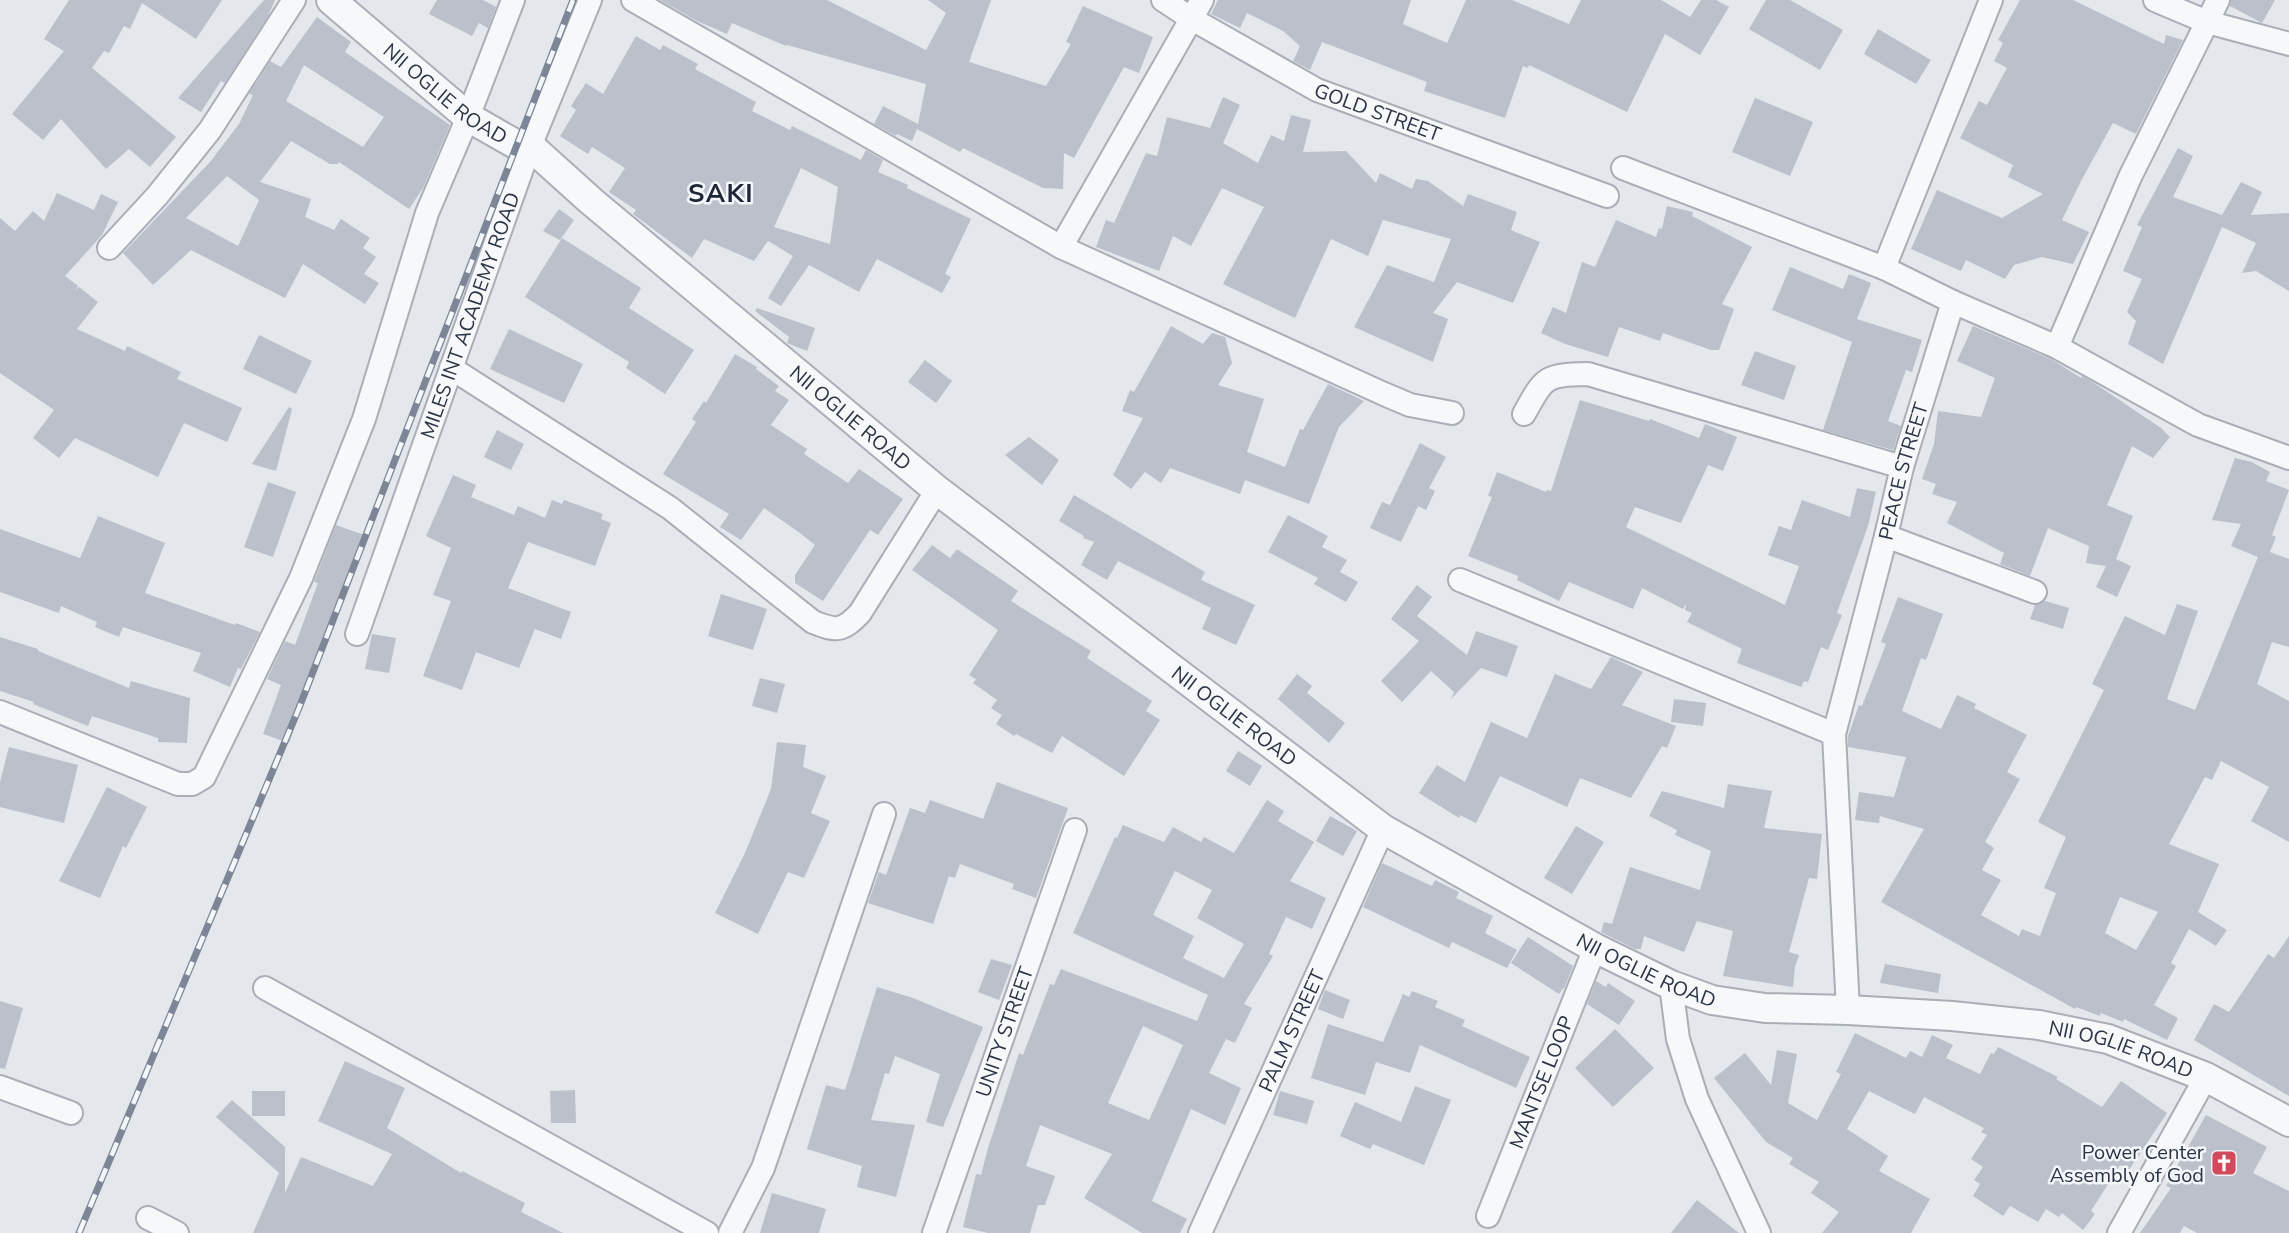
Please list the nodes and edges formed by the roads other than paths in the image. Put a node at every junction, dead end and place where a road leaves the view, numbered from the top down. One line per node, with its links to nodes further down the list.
1 (294, 0): 18 (street)
2 (331, 0): 13 (street, NII OGLIE ROAD)
3 (513, 0): 13 (street)
4 (590, 0): 14 (street, MILES INT ACADEMY ROAD)
5 (633, 0): 17 (street)
6 (1163, 0): 10 (street, GOLD STREET)
7 (1991, 0): 19 (street)
8 (2155, 0): 11 (street)
9 (2218, 0): 11 (street)
10 (1197, 10): 16 (street, GOLD STREET); 17 (street)
11 (2207, 22): 12 (street); 21 (street)
12 (2289, 44)
13 (468, 117): 14 (street, NII OGLIE ROAD); 32 (street)
14 (530, 146): 22 (street, MILES INT ACADEMY ROAD); 27 (street, NII OGLIE ROAD)
15 (1623, 168): 19 (street)
16 (1607, 196)
17 (1061, 247): 23 (street)
18 (109, 248)
19 (1884, 268): 20 (street)
20 (1953, 302): 21 (street); 26 (street, PEACE STREET)
21 (2057, 347): 25 (street)
22 (451, 368): 27 (street); 31 (street, MILES INT ACADEMY ROAD)
23 (1452, 413)
24 (1524, 414): 26 (street)
25 (2289, 458)
26 (1902, 467): 28 (street, PEACE STREET)
27 (937, 490): 35 (street, NII OGLIE ROAD)
28 (1887, 536): 30 (street); 33 (street, PEACE STREET)
29 (1460, 580): 33 (street)
30 (2035, 592)
31 (357, 634)
32 (0, 712)
33 (1834, 734): 40 (street, PEACE STREET)
34 (885, 814): 49 (street)
35 (1383, 829): 37 (street, NII OGLIE ROAD); 51 (street, PALM STREET)
36 (1075, 830): 50 (street, UNITY STREET)
37 (1595, 948): 38 (street, NII OGLIE ROAD); 45 (street, MANTSE LOOP)
38 (1671, 986): 40 (street, NII OGLIE ROAD); 52 (street)
39 (265, 988): 48 (street)
40 (1848, 1010): 41 (street, NII OGLIE ROAD)
41 (2206, 1077): 44 (street, NII OGLIE ROAD); 53 (street)
42 (0, 1087): 43 (street)
43 (71, 1113)
44 (2289, 1122)
45 (1488, 1216)
46 (148, 1218): 47 (street)
47 (177, 1233)
48 (707, 1233)
49 (730, 1233)
50 (934, 1233)
51 (1200, 1233)
52 (1759, 1233)
53 (2119, 1233)

